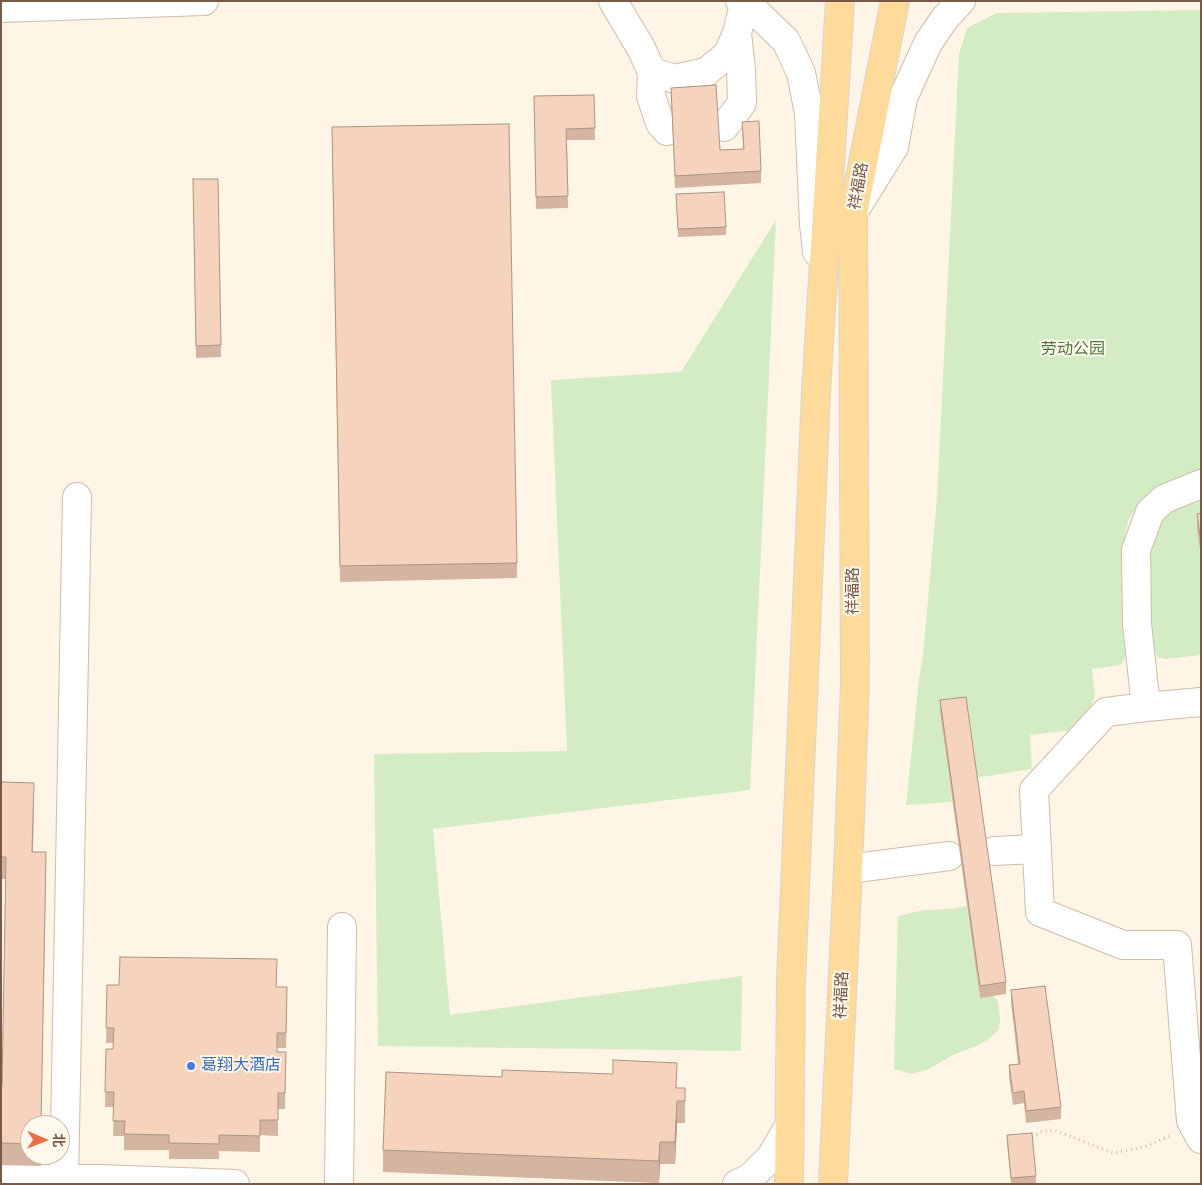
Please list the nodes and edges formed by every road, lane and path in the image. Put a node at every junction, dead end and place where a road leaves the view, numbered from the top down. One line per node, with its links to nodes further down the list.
1 (204, 1): 7 (street)
2 (613, 1): 9 (street)
3 (840, 1): 13 (main road, 祥福路)
4 (895, 1): 12 (main road, 祥福路)
5 (961, 1): 12 (street)
6 (743, 2): 8 (street); 13 (street)
7 (1, 8)
8 (737, 33): 9 (street); 10 (street)
9 (652, 72): 11 (street)
10 (724, 127)
11 (667, 132)
12 (853, 213): 21 (main road, 祥福路)
13 (822, 299): 24 (main road, 祥福路)
14 (1201, 484): 17 (street)
15 (77, 497): 28 (street)
16 (1201, 702): 17 (street)
17 (1146, 707): 18 (street)
18 (1036, 849): 19 (street); 23 (street)
19 (994, 851)
20 (949, 856): 21 (street)
21 (848, 869): 33 (main road, 祥福路)
22 (342, 927): 30 (street)
23 (1189, 943): 25 (street)
24 (789, 1126): 31 (street); 32 (main road, 祥福路)
25 (1196, 1130): 26 (path)
26 (1032, 1137)
27 (1, 1179): 28 (street)
28 (64, 1182): 29 (street)
29 (235, 1184)
30 (339, 1184)
31 (737, 1184)
32 (789, 1184)
33 (833, 1184)

